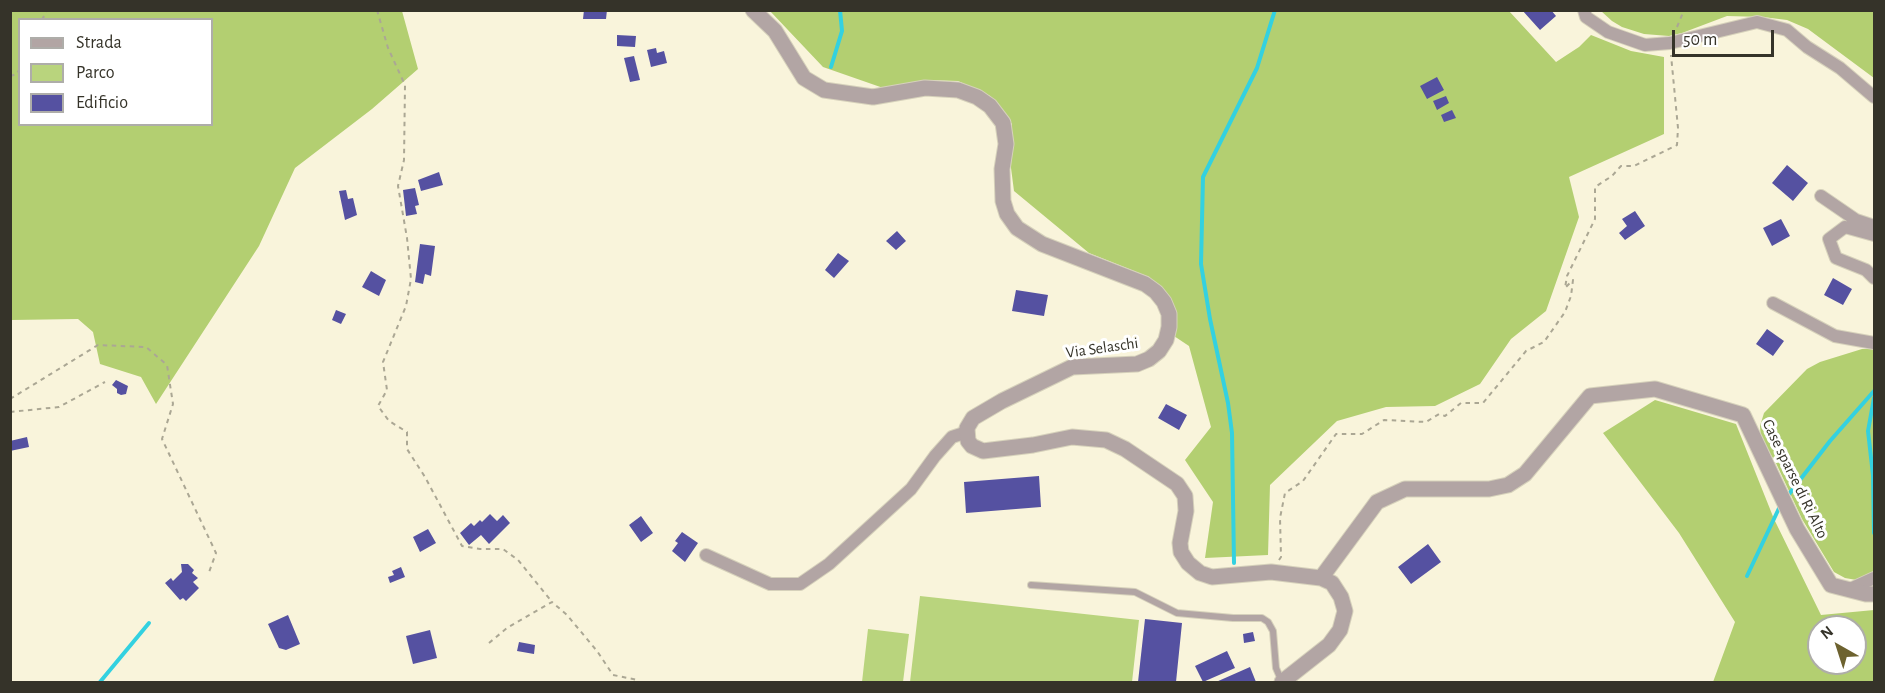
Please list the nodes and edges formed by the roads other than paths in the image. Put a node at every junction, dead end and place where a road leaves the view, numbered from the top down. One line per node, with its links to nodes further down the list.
1 (753, 10): 10 (street, Via Selaschi)
2 (1584, 10): 3 (street)
3 (1875, 97)
4 (1821, 196): 5 (street)
5 (1875, 226)
6 (1875, 235): 7 (street)
7 (1875, 278)
8 (1773, 303): 9 (street)
9 (1875, 343)
10 (967, 432): 11 (street); 12 (street)
11 (706, 555)
12 (1321, 578): 15 (street, Case sparse di Ri Alto); 17 (street)
13 (1875, 578): 15 (street)
14 (1031, 585): 17 (lane)
15 (1848, 590): 16 (street, Case sparse di Ri Alto)
16 (1875, 594)
17 (1282, 682)

